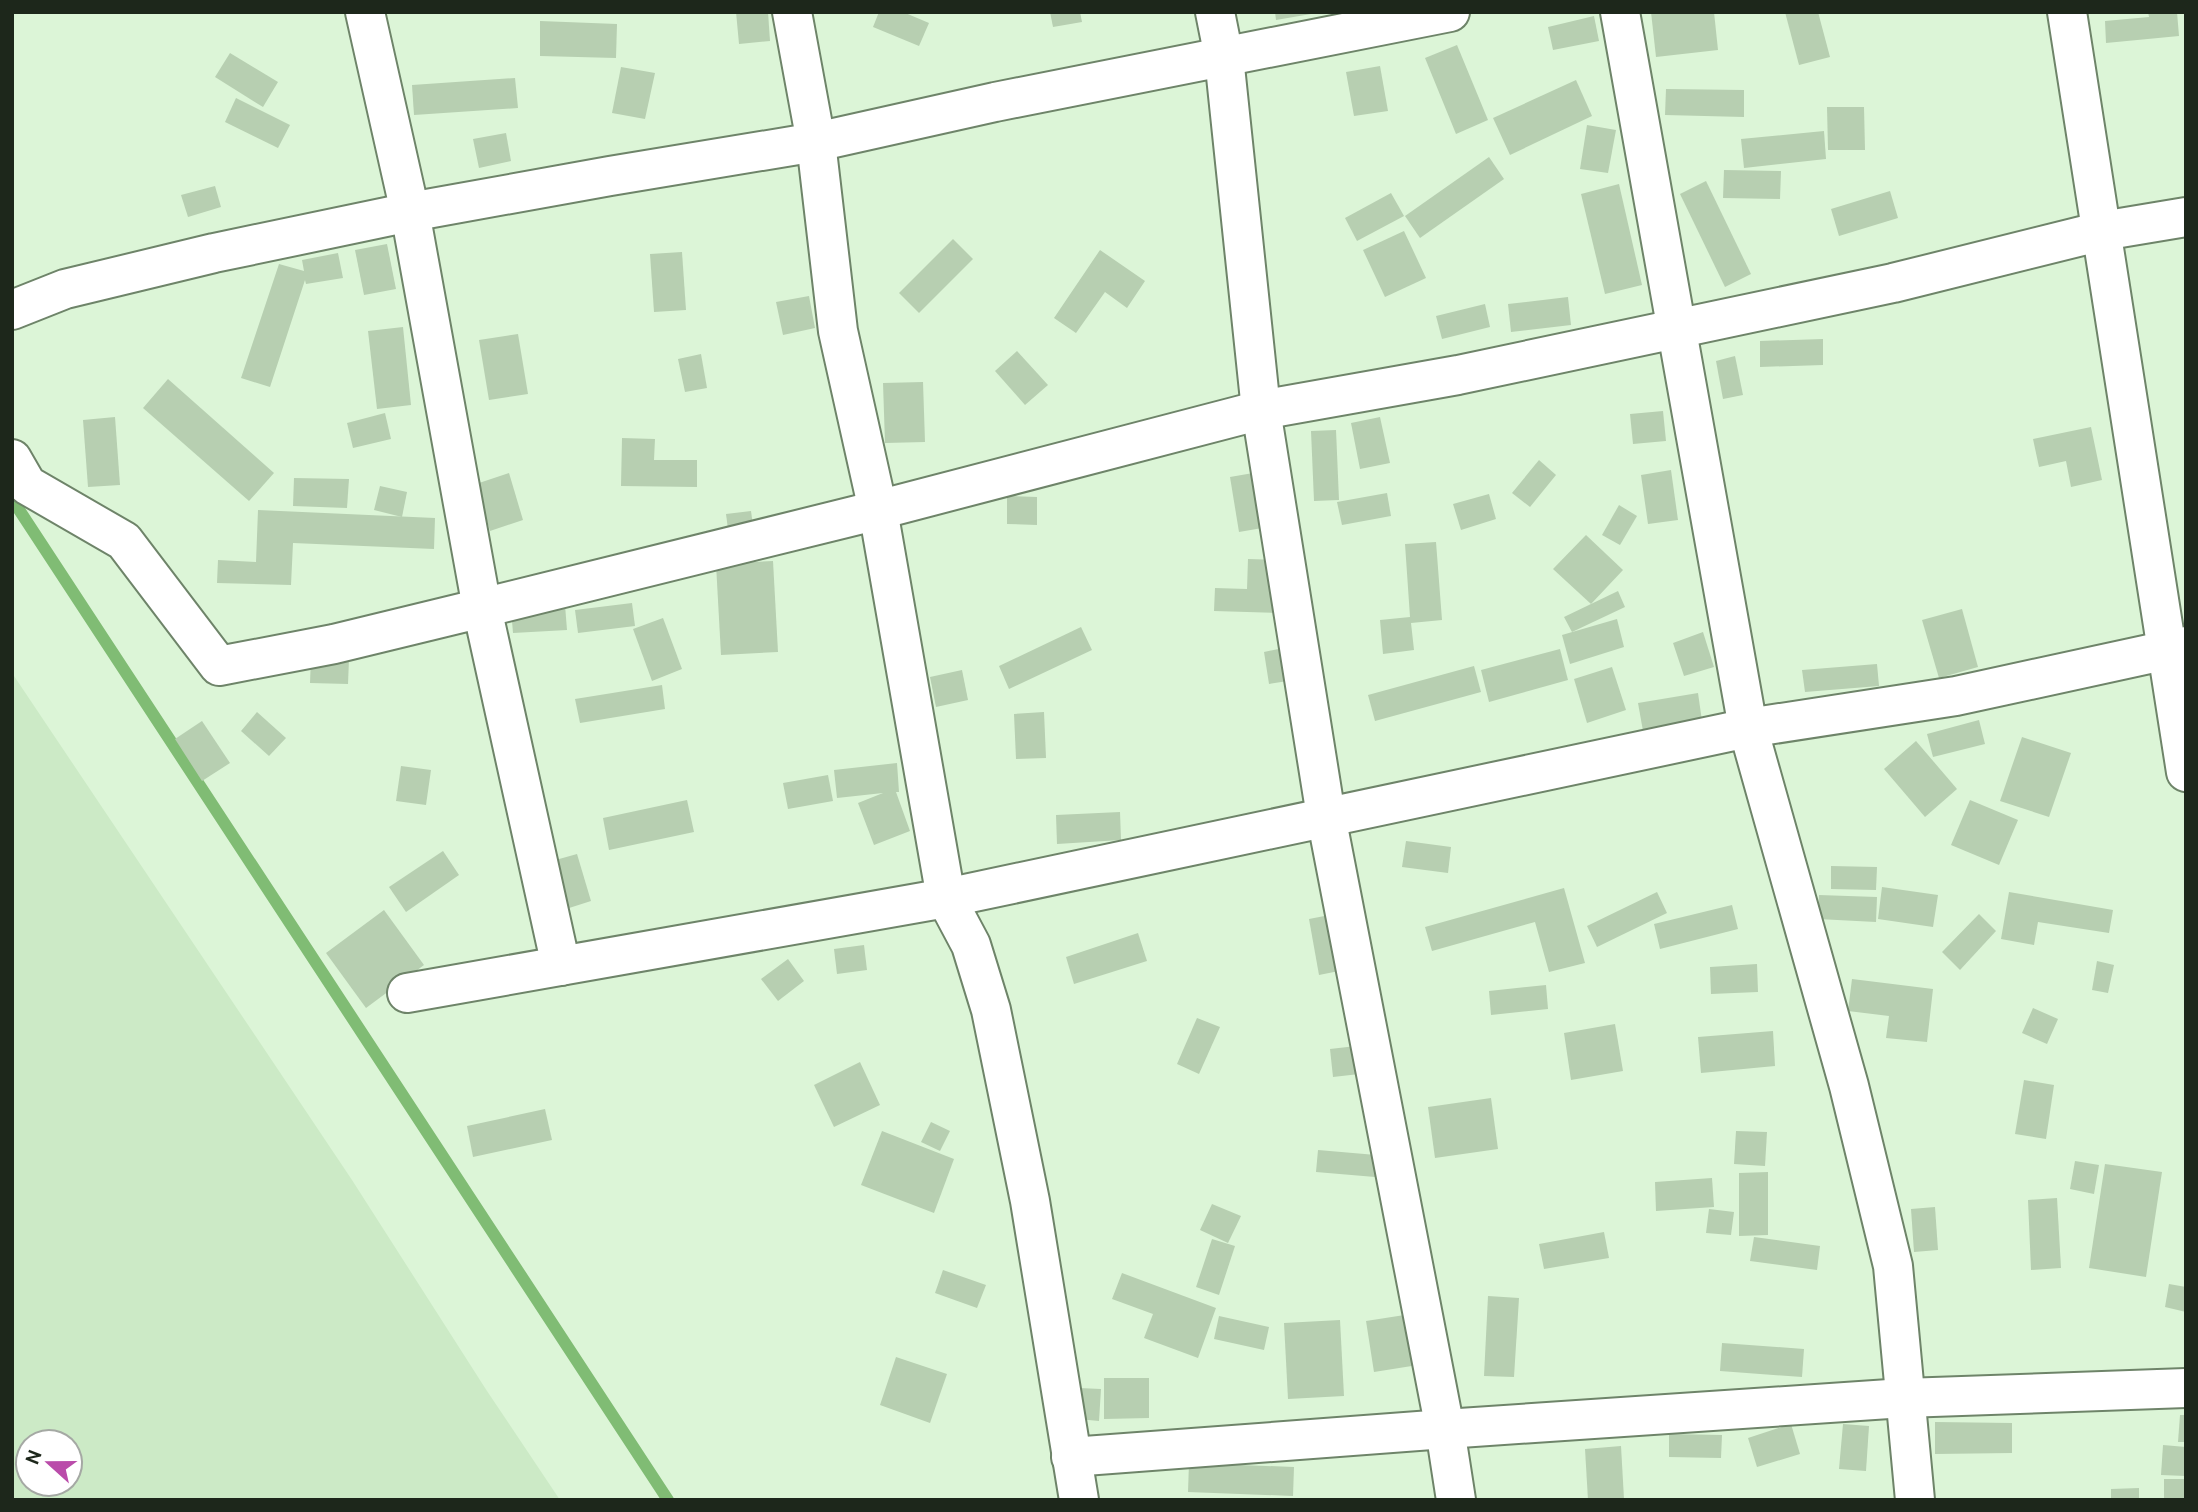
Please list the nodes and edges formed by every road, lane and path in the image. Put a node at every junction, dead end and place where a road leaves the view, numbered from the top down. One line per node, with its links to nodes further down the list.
1 (365, 12): 9 (street)
2 (792, 12): 8 (street)
3 (1215, 12): 7 (street)
4 (1450, 12): 7 (street)
5 (1620, 12): 13 (street)
6 (2067, 12): 11 (street)
7 (1224, 57): 8 (street); 14 (street)
8 (816, 142): 9 (street); 16 (street)
9 (410, 212): 12 (street); 17 (street)
10 (2186, 217): 11 (street)
11 (2102, 231): 13 (street); 18 (street)
12 (12, 310)
13 (1678, 329): 14 (street); 19 (street)
14 (1261, 410): 16 (street); 21 (street)
15 (12, 459): 17 (street)
16 (878, 510): 17 (street); 22 (street)
17 (482, 608): 23 (street)
18 (2175, 648): 19 (street); 20 (street)
19 (1748, 727): 21 (street); 26 (street)
20 (2186, 772)
21 (1326, 816): 22 (street); 27 (street)
22 (946, 898): 23 (street); 28 (street)
23 (561, 966): 24 (street)
24 (407, 993)
25 (2186, 1388): 26 (street)
26 (1904, 1398): 27 (street); 31 (street)
27 (1445, 1429): 28 (street); 30 (street)
28 (1071, 1457): 29 (street)
29 (1079, 1500)
30 (1456, 1500)
31 (1915, 1500)

